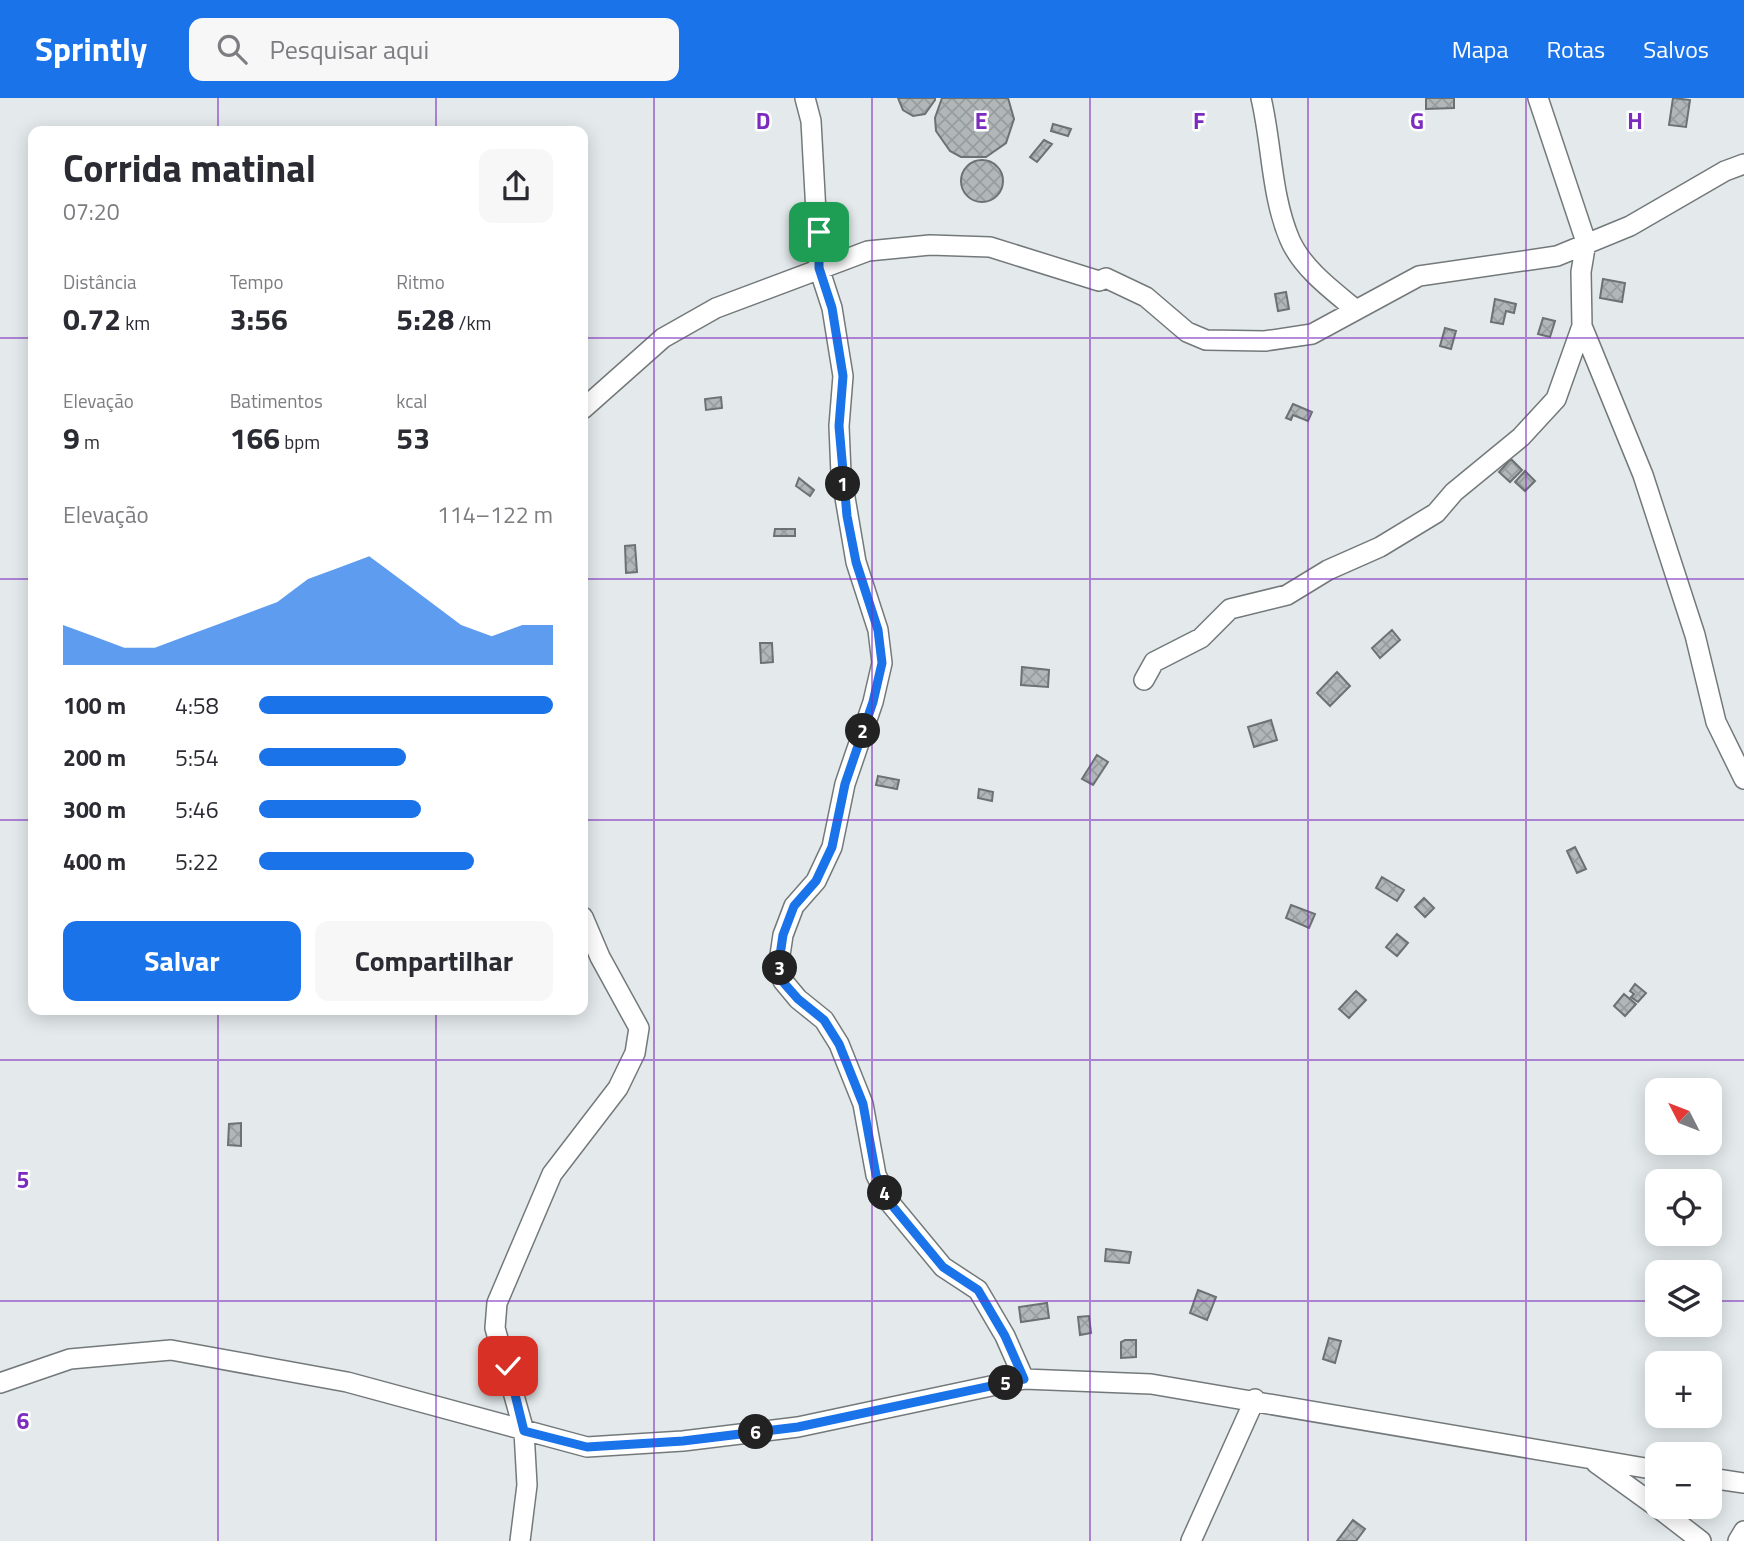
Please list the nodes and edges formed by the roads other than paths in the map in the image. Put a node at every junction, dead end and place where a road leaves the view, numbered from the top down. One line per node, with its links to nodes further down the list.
1 (805, 98): 6 (street)
2 (1261, 98): 7 (street)
3 (1538, 98): 5 (street)
4 (1744, 164): 5 (street)
5 (1586, 243): 7 (street); 8 (street)
6 (819, 268): 7 (street); 9 (street); 13 (street)
7 (1356, 310)
8 (1582, 326): 10 (street); 11 (street)
9 (588, 405)
10 (1143, 680)
11 (1744, 779)
12 (588, 929): 16 (street)
13 (1024, 1379): 15 (street); 16 (street)
14 (0, 1383): 16 (street)
15 (1255, 1399): 17 (street); 25 (street)
16 (524, 1431): 24 (street)
17 (1593, 1461): 18 (street); 21 (street)
18 (1645, 1468)
19 (1722, 1480): 20 (street)
20 (1744, 1483)
21 (1645, 1498)
22 (1673, 1519): 26 (street)
23 (1744, 1531): 27 (street)
24 (520, 1541)
25 (1191, 1541)
26 (1701, 1541)
27 (1738, 1541)

